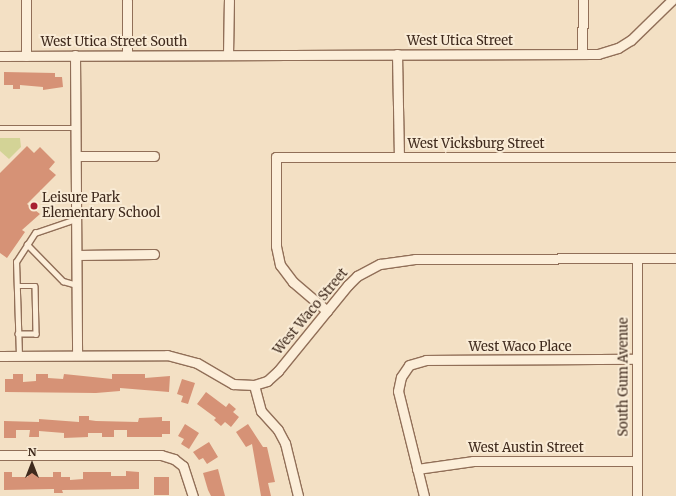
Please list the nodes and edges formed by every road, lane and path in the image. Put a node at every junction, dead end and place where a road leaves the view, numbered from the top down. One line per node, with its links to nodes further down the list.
1 (26, 0): 12 (street)
2 (127, 0): 9 (street)
3 (229, 0): 10 (street)
4 (583, 0): 7 (street)
5 (672, 0): 7 (street, West Utica Street)
6 (397, 54): 7 (street, West Utica Street); 10 (street, West Utica Street); 17 (street)
7 (582, 54)
8 (75, 55): 9 (street, West Utica Street South); 12 (street, West Utica Street South); 14 (street)
9 (127, 55): 10 (street, West Utica Street South)
10 (228, 55)
11 (0, 56): 12 (street, West Utica Street South)
12 (26, 56)
13 (0, 128): 14 (lane)
14 (77, 128): 15 (street)
15 (77, 156): 16 (street); 19 (street)
16 (154, 156)
17 (399, 157): 18 (street, West Vicksburg Street); 27 (street, West Vicksburg Street)
18 (676, 157)
19 (77, 218): 20 (lane); 22 (street)
20 (27, 244): 25 (lane); 26 (lane)
21 (154, 254): 22 (street)
22 (77, 255): 25 (street)
23 (676, 258): 24 (street, West Waco Street)
24 (637, 259): 27 (street, West Waco Street); 32 (street, South Gum Avenue)
25 (77, 285): 29 (street)
26 (17, 286): 28 (lane); 28 (lane)
27 (328, 311): 33 (street, West Waco Street)
28 (18, 334): 31 (lane)
29 (77, 355): 31 (street); 33 (street)
30 (0, 356): 31 (street)
31 (19, 356)
32 (637, 360): 35 (street, South Gum Avenue); 36 (street, West Waco Place)
33 (254, 385): 38 (street)
34 (0, 455): 37 (street)
35 (636, 461): 36 (street, West Austin Street); 40 (street, South Gum Avenue)
36 (417, 469): 39 (street)
37 (193, 496)
38 (298, 496)
39 (424, 496)
40 (637, 496)

